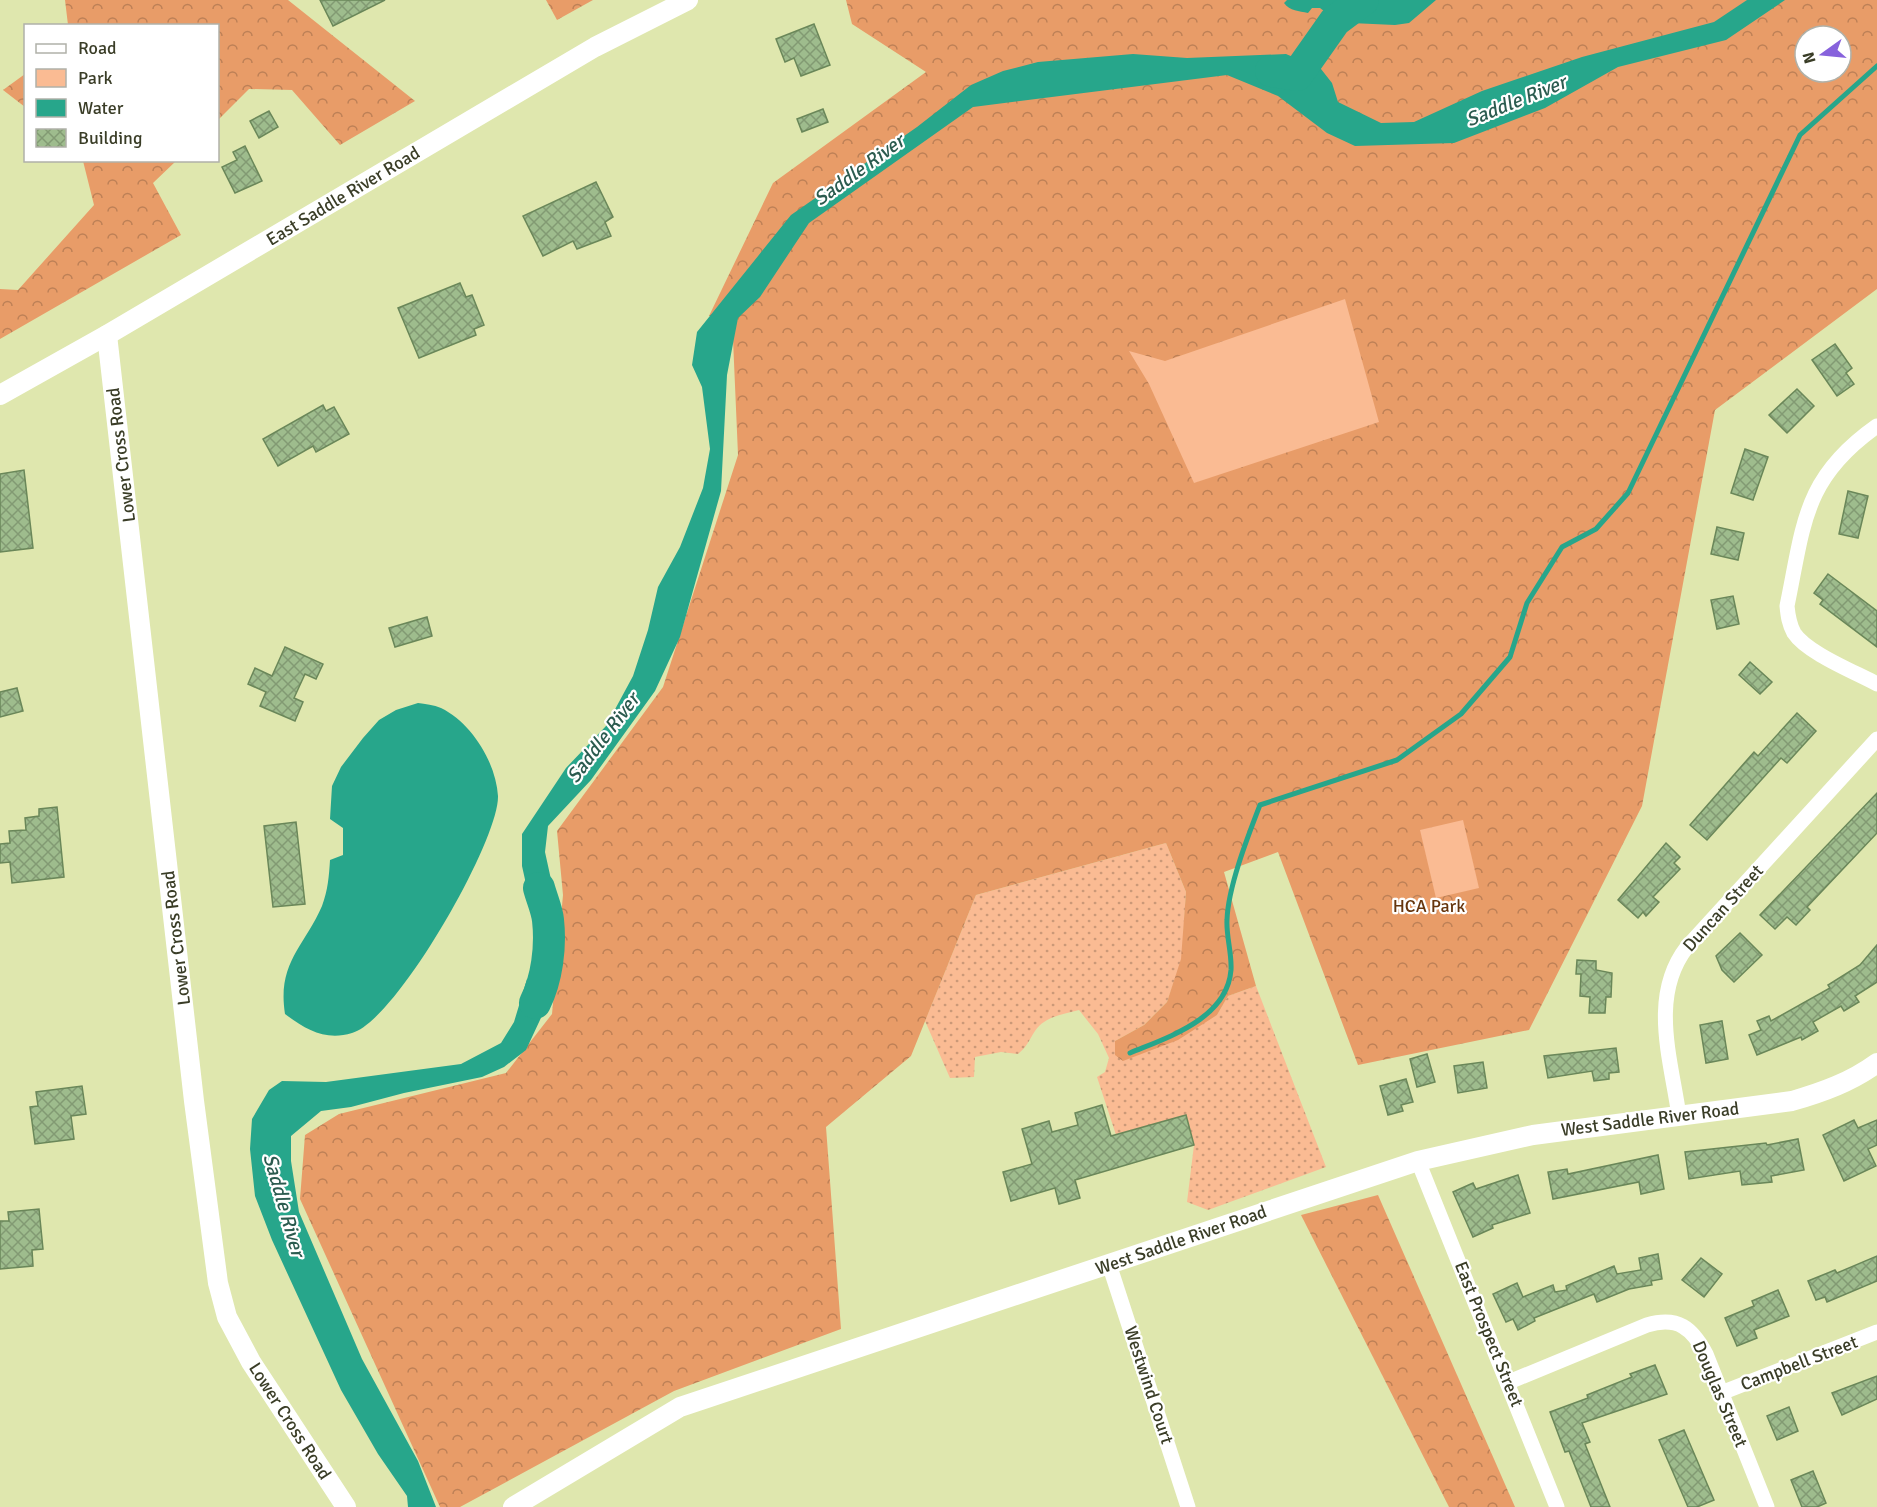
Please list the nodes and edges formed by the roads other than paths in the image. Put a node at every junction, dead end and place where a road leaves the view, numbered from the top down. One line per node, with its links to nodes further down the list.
1 (688, 0): 2 (street, East Saddle River Road)
2 (107, 335): 3 (street, East Saddle River Road); 14 (street, Lower Cross Road)
3 (0, 395)
4 (1877, 426): 5 (street)
5 (1877, 684)
6 (1877, 739): 8 (street, Duncan Street)
7 (1877, 1063): 8 (street, West Saddle River Road)
8 (1679, 1116): 9 (street, West Saddle River Road)
9 (1418, 1161): 10 (street, West Saddle River Road); 12 (street, East Prospect Street)
10 (1109, 1264): 15 (street, West Saddle River Road); 16 (street, Westwind Court)
11 (1877, 1332): 13 (street, Campbell Street)
12 (1509, 1382): 13 (street, Douglas Street); 17 (street, East Prospect Street)
13 (1721, 1394): 18 (street, Douglas Street)
14 (346, 1507)
15 (513, 1507)
16 (1188, 1507)
17 (1557, 1507)
18 (1767, 1507)

